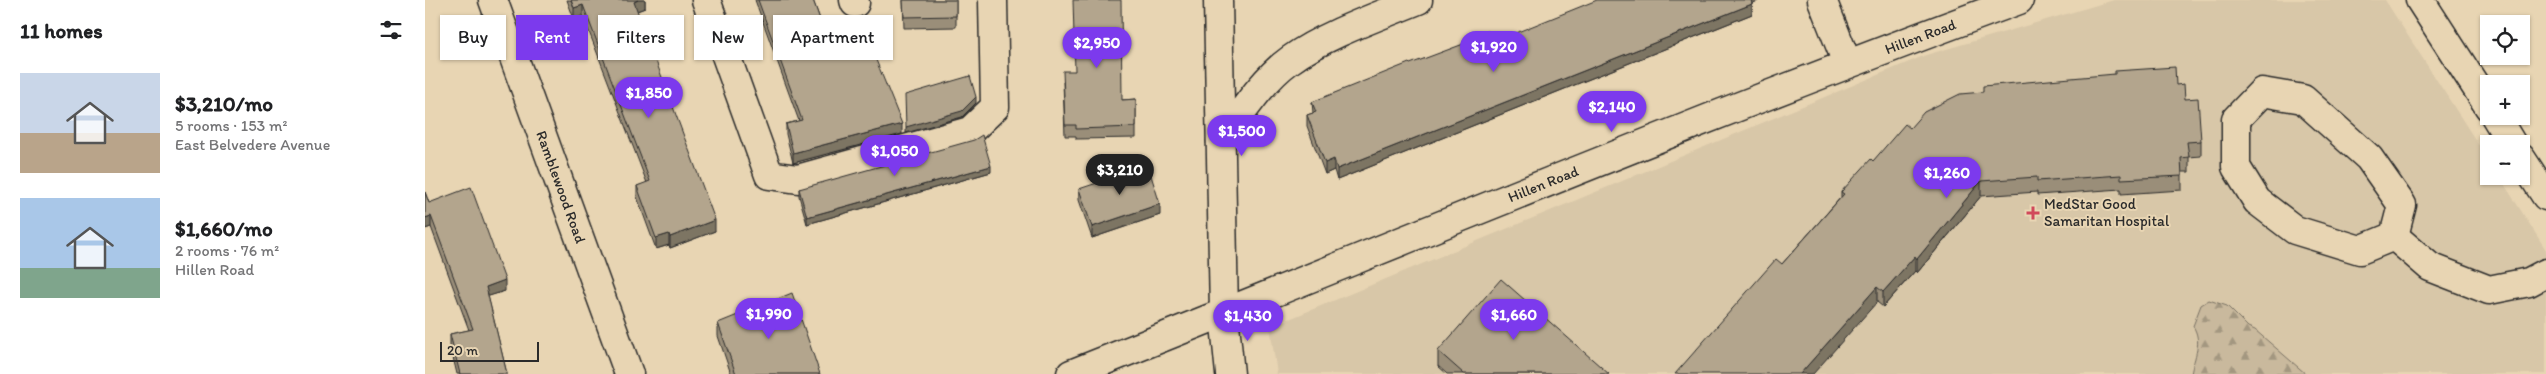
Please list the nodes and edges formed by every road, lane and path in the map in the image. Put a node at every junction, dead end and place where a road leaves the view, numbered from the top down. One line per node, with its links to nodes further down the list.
1 (493, 0): 17 (street, Ramblewood Road)
2 (706, 0): 3 (street)
3 (993, 0)
4 (1218, 0): 11 (street)
5 (1418, 0): 11 (street)
6 (1822, 0): 9 (street)
7 (2019, 0): 9 (street, Hillen Road)
8 (2420, 0): 10 (street)
9 (1847, 63): 16 (street, Hillen Road)
10 (2480, 93)
11 (1221, 140): 16 (street)
12 (2530, 172): 13 (street)
13 (2546, 196)
14 (2394, 236): 14 (street); 15 (street)
15 (2546, 273)
16 (1224, 314): 18 (street, Hillen Road); 19 (street)
17 (629, 374)
18 (1071, 374)
19 (1230, 374)

